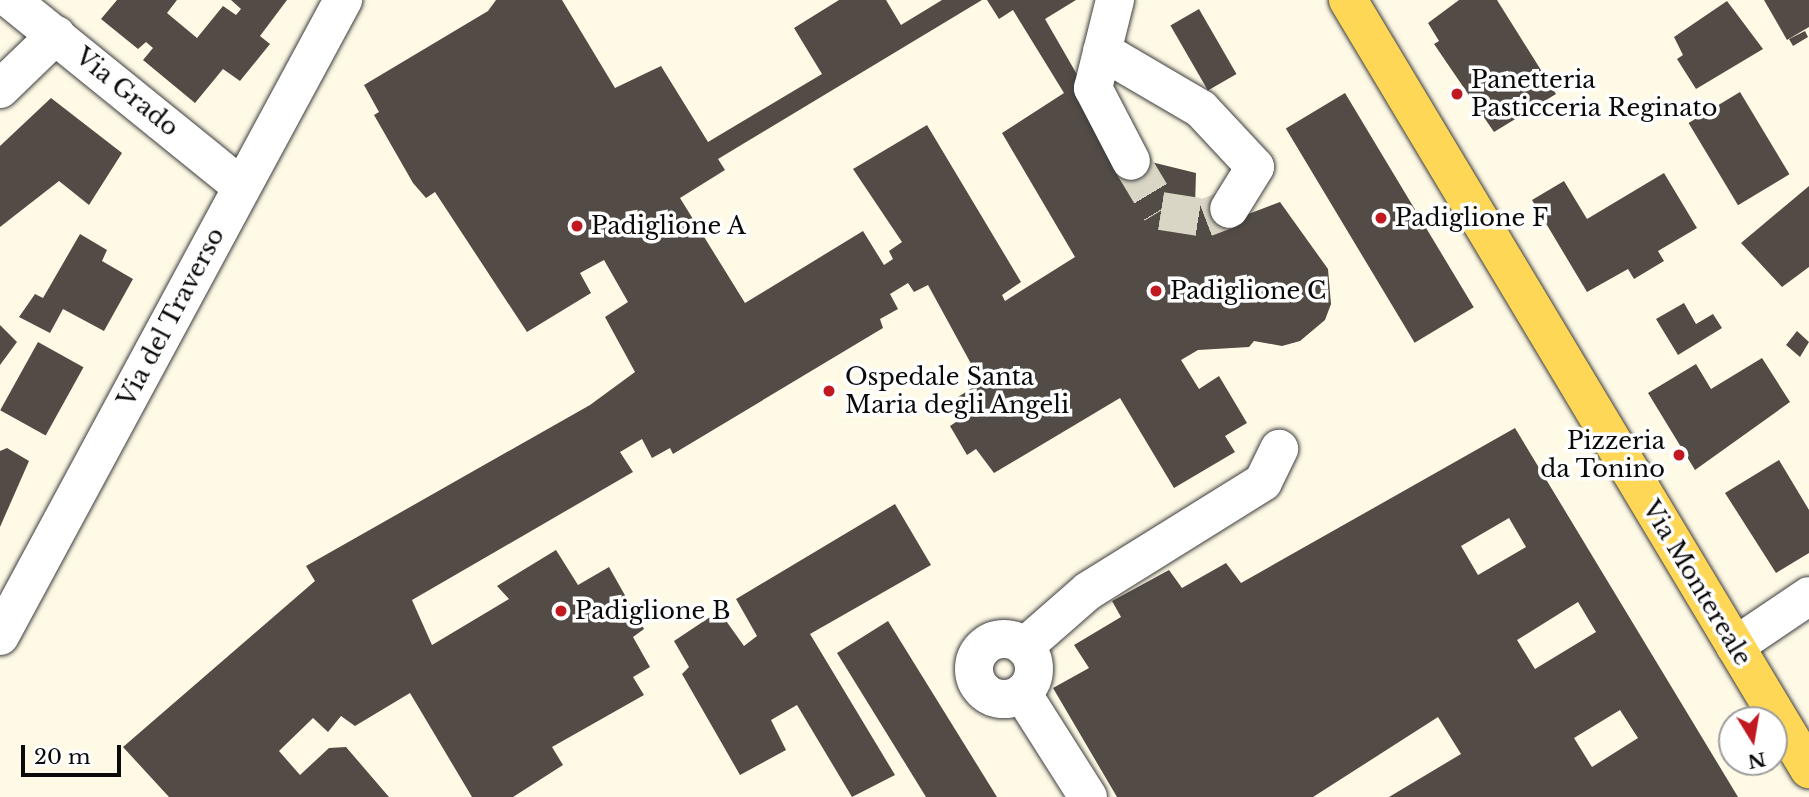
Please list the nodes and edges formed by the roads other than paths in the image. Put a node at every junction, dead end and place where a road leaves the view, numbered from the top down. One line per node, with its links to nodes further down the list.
1 (11, 0): 5 (street, Via Grado)
2 (343, 0): 9 (street, Via del Traverso)
3 (1115, 0): 6 (street)
4 (1348, 0): 14 (main road, Via Montereale)
5 (56, 35): 7 (street); 9 (street, Via Grado)
6 (1102, 51): 8 (street); 10 (street)
7 (0, 89)
8 (1130, 161)
9 (241, 186): 13 (street, Via del Traverso)
10 (1229, 209)
11 (1279, 449): 15 (street)
12 (1809, 596): 14 (street)
13 (0, 636)
14 (1735, 646): 17 (main road, Via Montereale)
15 (1024, 647): 16 (street); 16 (street)
16 (1022, 693): 18 (street)
17 (1809, 769)
18 (1088, 797)

